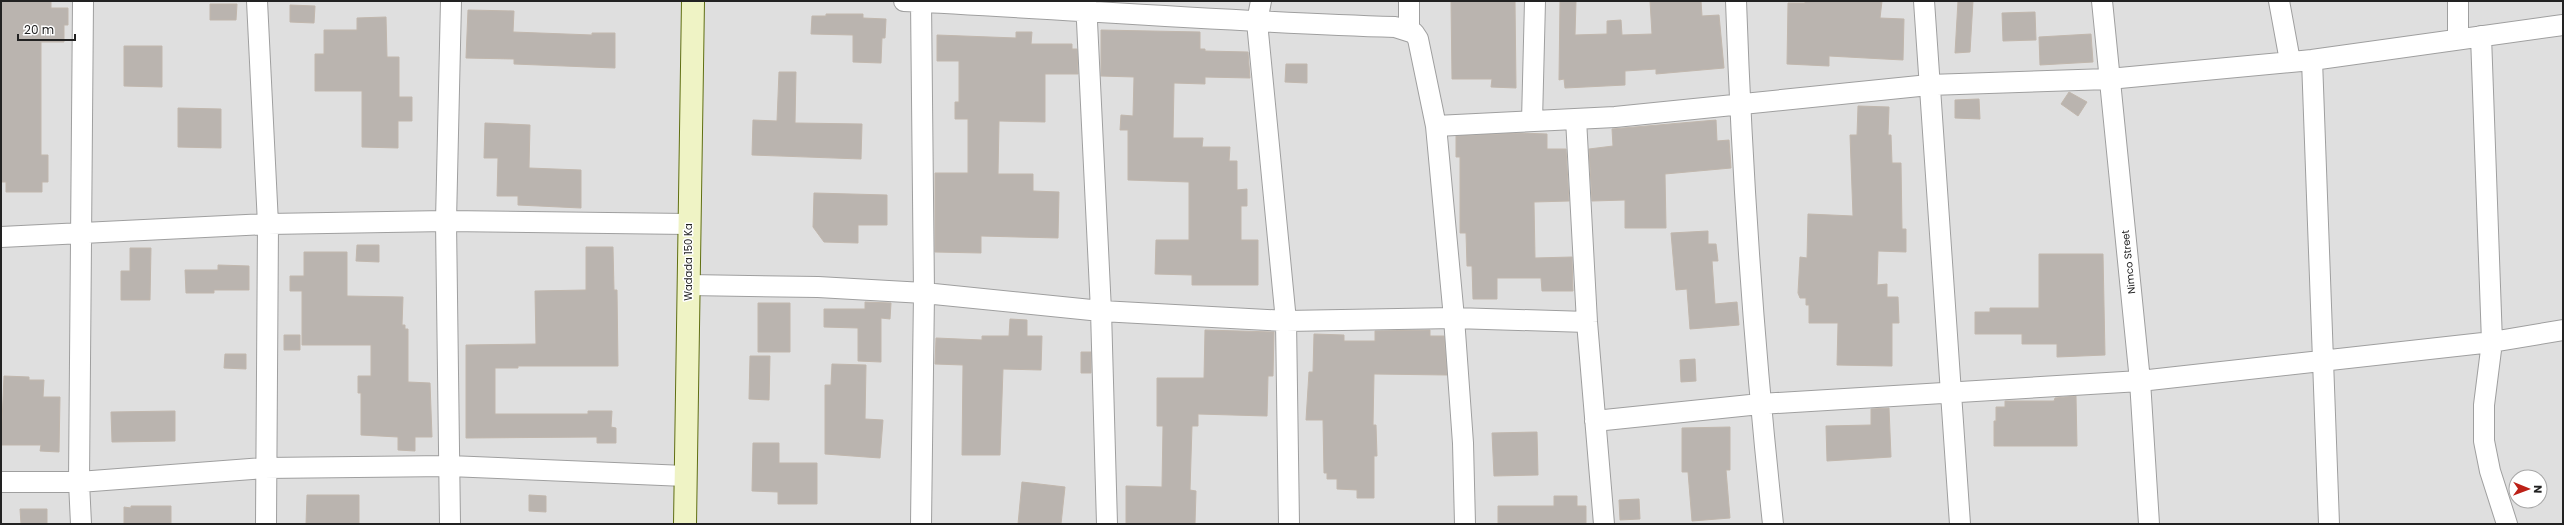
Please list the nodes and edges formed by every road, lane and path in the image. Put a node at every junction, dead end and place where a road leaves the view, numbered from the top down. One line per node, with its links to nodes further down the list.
1 (83, 1): 31 (street)
2 (257, 1): 29 (street)
3 (451, 1): 28 (street)
4 (693, 1): 30 (street, Wadada 150 Ka)
5 (915, 1): 14 (street); 34 (street)
6 (1261, 1): 15 (street)
7 (1409, 1): 17 (street)
8 (1535, 1): 26 (street)
9 (1736, 1): 24 (street)
10 (1924, 1): 23 (street)
11 (2102, 1): 22 (street, Nimco Street)
12 (2279, 1): 21 (street)
13 (2458, 1): 19 (street)
14 (1086, 6): 15 (street); 35 (street)
15 (1257, 22): 17 (street); 37 (street)
16 (2563, 25): 18 (street)
17 (1409, 30): 27 (street)
18 (2482, 36): 19 (street); 40 (street)
19 (2458, 39): 20 (street)
20 (2312, 60): 21 (street); 41 (street)
21 (2290, 61): 22 (street)
22 (2109, 79): 23 (street); 42 (street, Nimco Street)
23 (1929, 85): 24 (street); 43 (street)
24 (1740, 104): 25 (street); 44 (street)
25 (1576, 119): 26 (street); 38 (street)
26 (1532, 121): 27 (street)
27 (1436, 126): 36 (street)
28 (446, 221): 29 (street); 30 (street); 46 (street)
29 (268, 224): 31 (street); 47 (street)
30 (688, 224): 33 (street, Wadada 150 Ka)
31 (82, 234): 32 (street); 50 (street)
32 (1, 237)
33 (688, 285): 34 (street); 48 (street, Wadada 150 Ka)
34 (924, 293): 35 (street); 55 (street)
35 (1101, 311): 37 (street); 56 (street)
36 (1454, 318): 37 (street); 38 (street); 58 (street)
37 (1286, 321): 57 (street)
38 (1587, 322): 45 (street)
39 (2563, 330): 40 (street)
40 (2492, 342): 41 (street); 64 (street)
41 (2322, 362): 42 (street); 63 (street)
42 (2140, 381): 43 (street); 62 (street, Nimco Street)
43 (1952, 392): 44 (street); 61 (street)
44 (1760, 404): 45 (street); 60 (street)
45 (1595, 421): 59 (street)
46 (449, 466): 47 (street); 48 (street); 53 (street)
47 (264, 468): 50 (street); 52 (street)
48 (685, 476): 54 (street, Wadada 150 Ka)
49 (1, 482): 50 (street)
50 (79, 482): 51 (street)
51 (81, 524)
52 (266, 524)
53 (450, 524)
54 (685, 524)
55 (922, 524)
56 (1107, 524)
57 (1289, 524)
58 (1465, 524)
59 (1604, 524)
60 (1773, 524)
61 (1960, 524)
62 (2148, 524)
63 (2329, 524)
64 (2507, 524)

